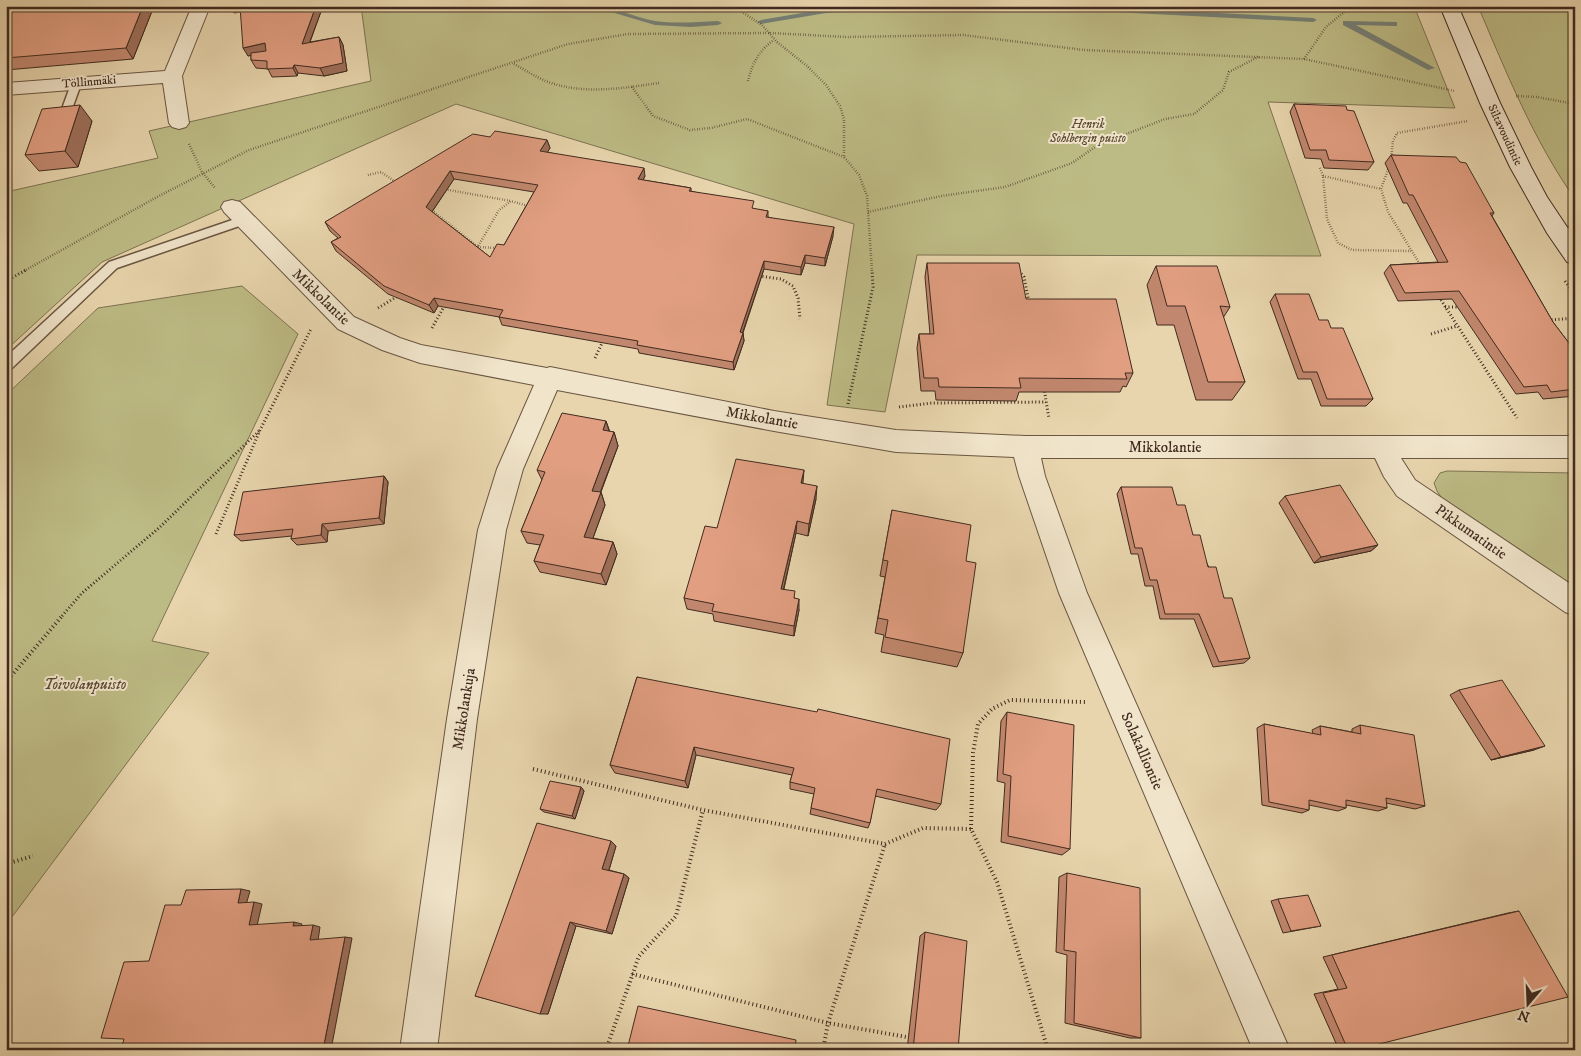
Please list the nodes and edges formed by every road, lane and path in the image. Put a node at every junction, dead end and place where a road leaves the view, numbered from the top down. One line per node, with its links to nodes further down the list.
1 (201, 6): 10 (street)
2 (733, 6): 5 (path)
3 (1414, 6): 8 (path)
4 (1449, 6): 35 (street, Siltavoudintie)
5 (770, 33): 6 (path); 7 (path); 9 (path)
6 (774, 40): 11 (path); 22 (path)
7 (1261, 56): 8 (path); 33 (path)
8 (1304, 60): 16 (path)
9 (513, 64): 14 (path); 24 (path)
10 (172, 76): 13 (street, Töllinmäki); 21 (street)
11 (748, 81)
12 (659, 83): 14 (path)
13 (76, 84): 15 (street, Töllinmäki); 19 (lane)
14 (632, 87): 22 (path)
15 (6, 89)
16 (1456, 91)
17 (1511, 96): 18 (path)
18 (1575, 104)
19 (63, 120)
20 (1469, 121): 29 (path)
21 (179, 123): 24 (path)
22 (844, 157): 33 (path)
23 (1320, 168): 26 (path)
24 (202, 172): 34 (path); 45 (path)
25 (368, 175): 27 (path)
26 (1322, 176): 29 (path); 38 (path)
27 (404, 188)
28 (434, 188): 30 (path)
29 (1381, 189): 38 (path)
30 (511, 201): 32 (path); 36 (path)
31 (426, 206): 36 (path)
32 (532, 207)
33 (868, 212): 67 (path)
34 (238, 214): 53 (street, Mikkolantie); 62 (lane)
35 (1566, 232): 41 (street, Siltavoudintie)
36 (478, 247): 37 (path); 39 (path); 40 (path)
37 (504, 248)
38 (1412, 251): 43 (path)
39 (470, 252)
40 (474, 253)
41 (1575, 256)
42 (1016, 267): 49 (path)
43 (1421, 267)
44 (757, 276): 55 (path)
45 (6, 281)
46 (1436, 291): 50 (path)
47 (405, 292): 52 (path)
48 (447, 301): 58 (path)
49 (1029, 306)
50 (1445, 307): 51 (path); 57 (path)
51 (1461, 307)
52 (373, 311)
53 (333, 312): 63 (street, Mikkolantie); 70 (path)
54 (1575, 318): 56 (path)
55 (800, 319)
56 (1548, 320)
57 (1457, 326): 59 (path); 69 (path)
58 (429, 333)
59 (1431, 334)
60 (604, 338): 61 (path)
61 (593, 363)
62 (6, 365)
63 (550, 377): 71 (street, Mikkolantie); 88 (street, Mikkolankuja)
64 (1043, 383): 65 (path)
65 (1046, 402): 66 (path); 68 (path)
66 (899, 407)
67 (847, 410)
68 (1049, 419)
69 (1522, 425)
70 (260, 430): 74 (path); 76 (path)
71 (1025, 447): 72 (street, Mikkolantie); 93 (street, Solakalliontie)
72 (1384, 447): 73 (street, Mikkolantie); 75 (street, Pikkumatintie)
73 (1575, 447)
74 (216, 534)
75 (1575, 603)
76 (6, 682)
77 (1088, 702): 80 (path)
78 (533, 769): 79 (path)
79 (703, 810): 81 (path); 84 (path)
80 (971, 829): 81 (path); 92 (path)
81 (885, 844): 85 (path)
82 (34, 856): 83 (path)
83 (6, 864)
84 (632, 974): 85 (path); 89 (path)
85 (828, 1023): 86 (path); 90 (path)
86 (921, 1040)
87 (949, 1045): 91 (path)
88 (418, 1050)
89 (606, 1050)
90 (823, 1050)
91 (977, 1050)
92 (1048, 1050)
93 (1272, 1050)

